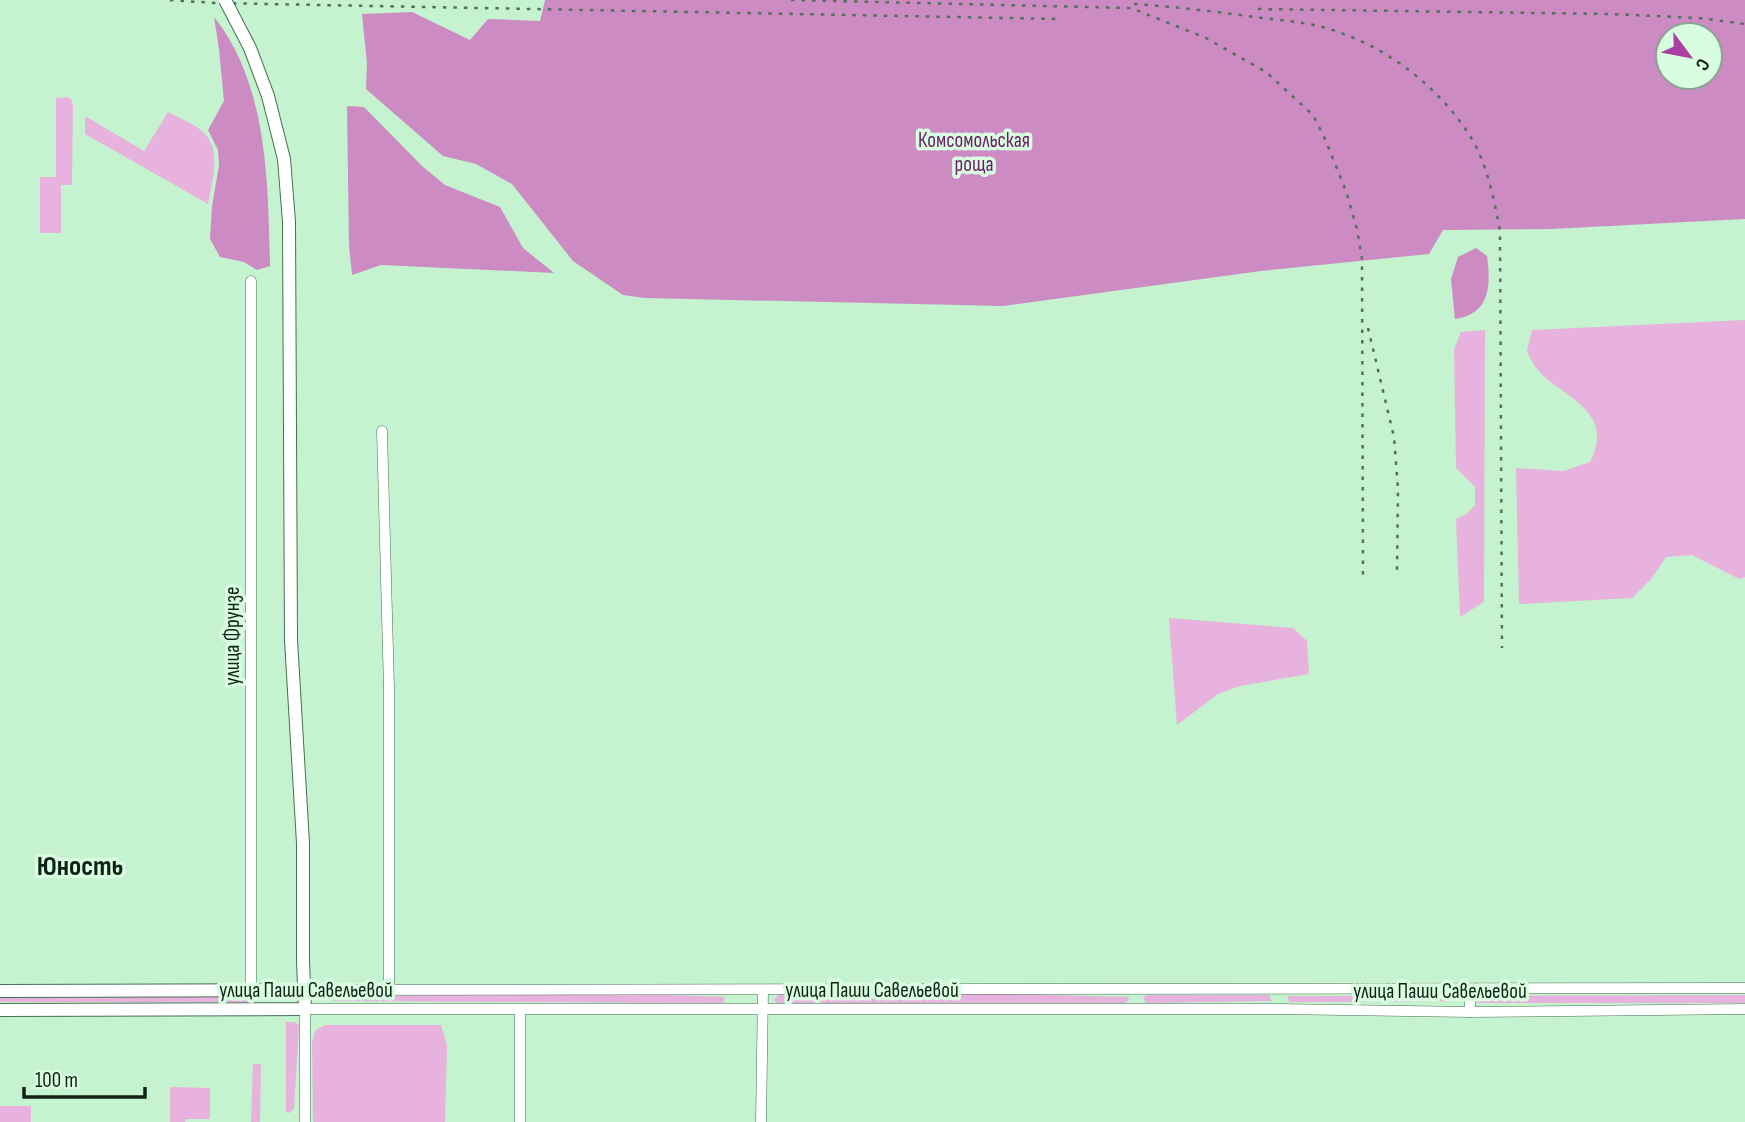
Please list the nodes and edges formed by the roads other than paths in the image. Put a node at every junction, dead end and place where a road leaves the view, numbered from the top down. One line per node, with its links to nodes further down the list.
1 (225, 0): 8 (main road, bridge)
2 (251, 281): 7 (street, улица Фрунзе)
3 (382, 430): 9 (street)
4 (1745, 988): 6 (street, улица Паши Савельевой)
5 (1280, 989): 6 (street, улица Паши Савельевой); 12 (street, улица Паши Савельевой); 15 (street)
6 (1469, 989): 20 (street)
7 (251, 990): 8 (main road, улица Паши Савельевой); 10 (main road, улица Паши Савельевой)
8 (305, 990): 9 (street, улица Паши Савельевой); 13 (main road)
9 (389, 990): 11 (street, улица Паши Савельевой)
10 (0, 991)
11 (724, 991): 12 (street, улица Паши Савельевой); 18 (street)
12 (763, 991): 19 (street)
13 (305, 1009): 14 (street, улица Паши Савельевой); 17 (main road, улица Паши Савельевой); 21 (street)
14 (520, 1009): 18 (street, улица Паши Савельевой); 22 (street)
15 (1279, 1009): 19 (street, улица Паши Савельевой); 20 (street, улица Паши Савельевой)
16 (1745, 1009): 20 (street, улица Паши Савельевой)
17 (0, 1010)
18 (724, 1010): 19 (street, улица Паши Савельевой)
19 (762, 1010): 23 (street)
20 (1469, 1012)
21 (305, 1122)
22 (520, 1122)
23 (761, 1122)

